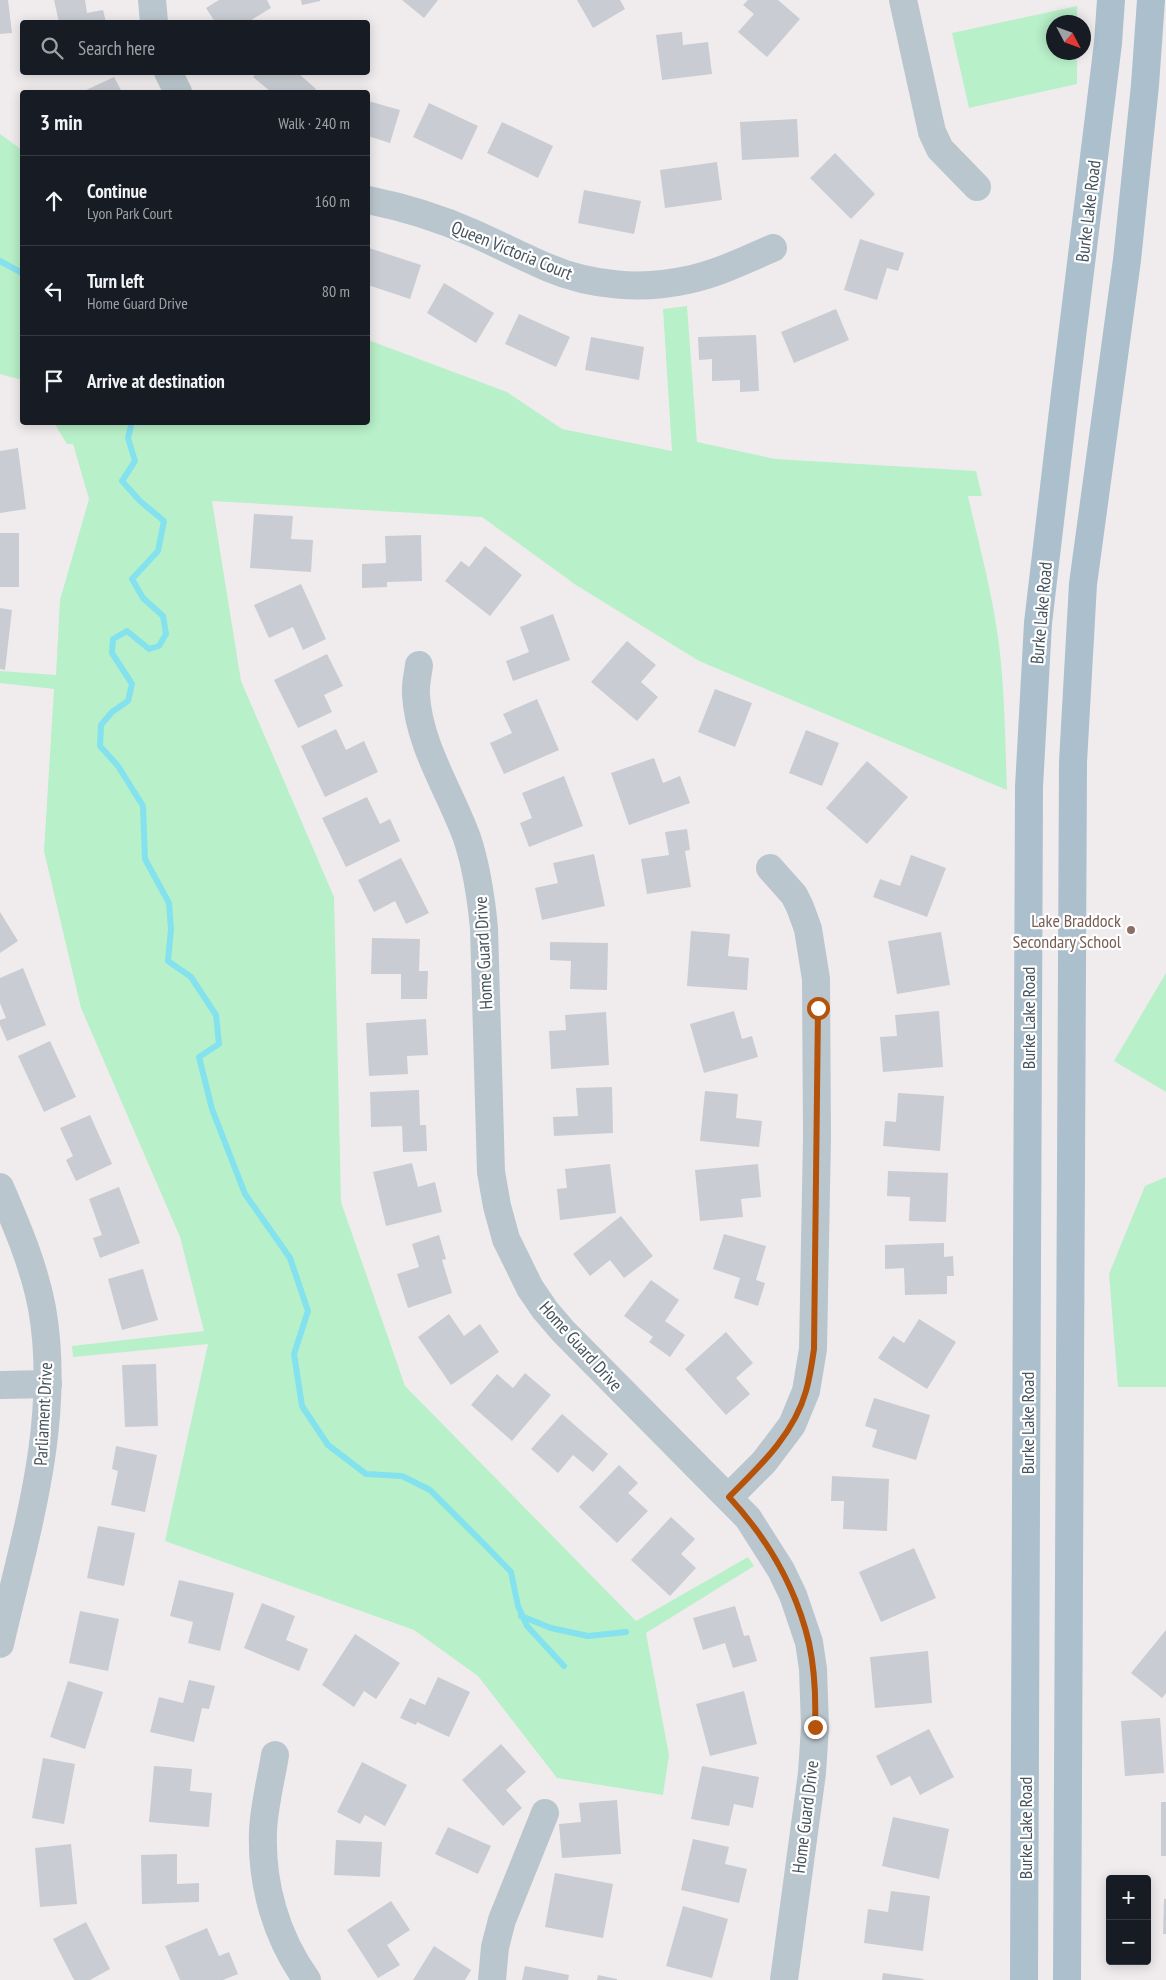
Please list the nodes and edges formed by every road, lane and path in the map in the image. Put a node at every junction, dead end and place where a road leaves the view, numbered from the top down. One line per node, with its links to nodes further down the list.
1 (152, 0): 5 (street)
2 (903, 0): 8 (street)
3 (1111, 0): 23 (main road, Burke Lake Road)
4 (1151, 0): 24 (main road)
5 (154, 20)
6 (170, 75): 7 (street)
7 (177, 90)
8 (977, 187)
9 (370, 201): 10 (street, Queen Victoria Court)
10 (773, 248)
11 (419, 664): 16 (street, Home Guard Drive)
12 (770, 868): 16 (street)
13 (0, 1187): 14 (street, Parliament Drive)
14 (48, 1384): 15 (street); 17 (street, Parliament Drive)
15 (0, 1385)
16 (729, 1497): 22 (street, Home Guard Drive)
17 (0, 1644)
18 (275, 1754): 20 (street)
19 (546, 1813): 21 (street)
20 (307, 1980)
21 (492, 1980)
22 (784, 1980)
23 (1024, 1980)
24 (1068, 1980)

